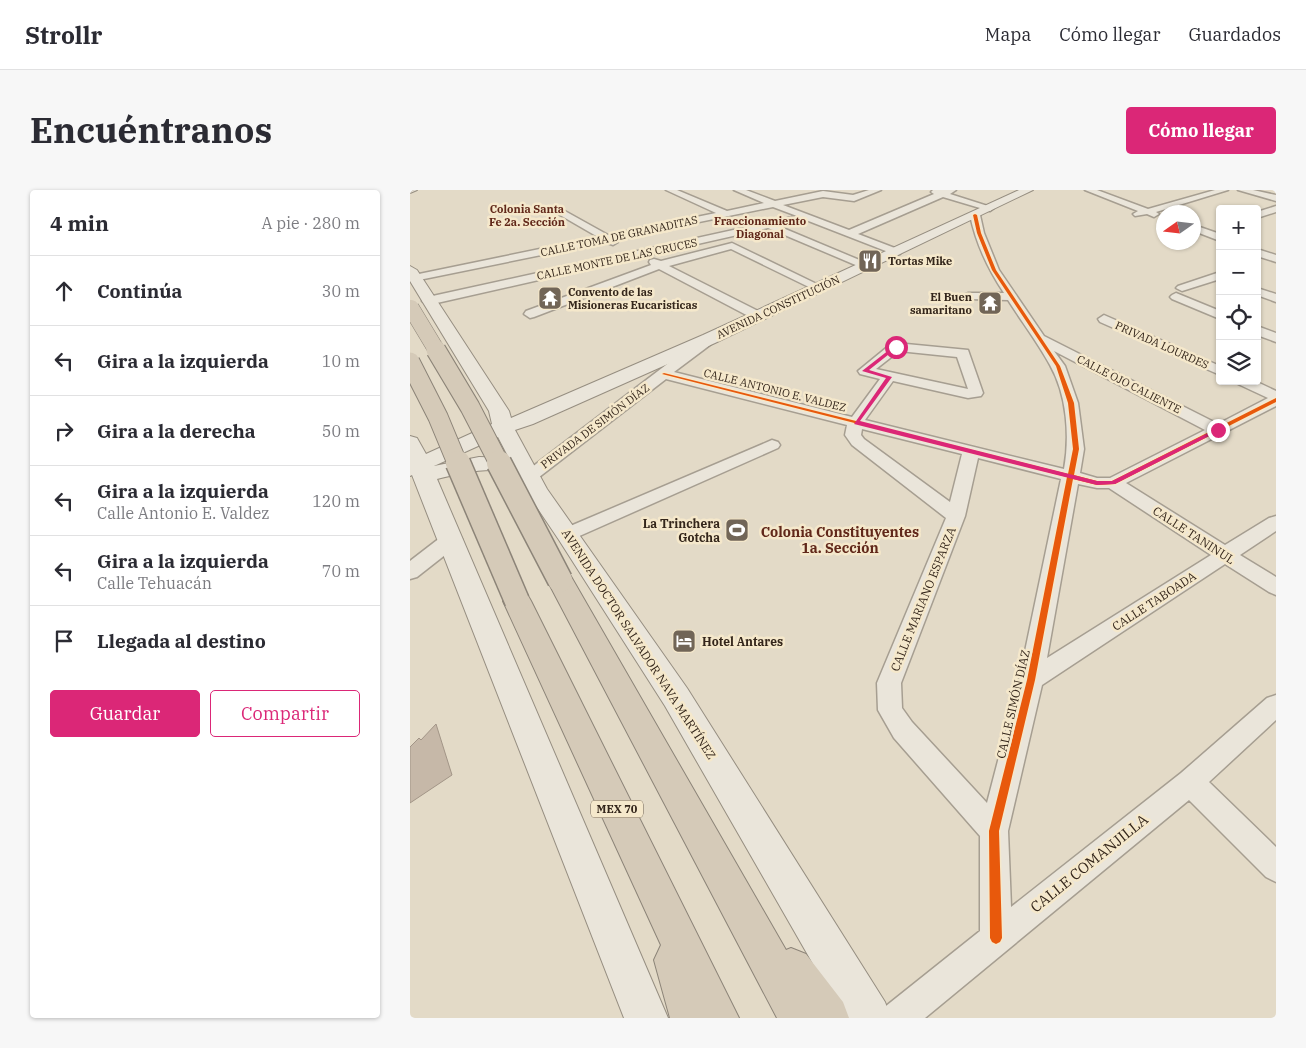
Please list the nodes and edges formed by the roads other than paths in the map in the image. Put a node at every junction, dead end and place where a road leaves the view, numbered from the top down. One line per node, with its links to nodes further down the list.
1 (670, 190): 19 (street)
2 (738, 190): 14 (street)
3 (878, 190): 10 (street, CALLE TOMA DE GRANADITAS)
4 (928, 190): 12 (street)
5 (952, 190): 12 (street)
6 (1028, 190): 15 (main road, AVENIDA CONSTITUCIÓN)
7 (1108, 190): 11 (street)
8 (1224, 190): 17 (street)
9 (1242, 190): 13 (street)
10 (822, 192): 14 (street, CALLE TOMA DE GRANADITAS)
11 (1091, 193): 17 (street)
12 (943, 194): 15 (street); 28 (street)
13 (1276, 198)
14 (774, 204): 19 (street, CALLE TOMA DE GRANADITAS); 24 (street)
15 (990, 208): 23 (main road, AVENIDA CONSTITUCIÓN)
16 (1276, 209): 22 (street)
17 (1148, 212): 20 (street); 21 (street)
18 (563, 213): 31 (street)
19 (726, 214): 31 (street, CALLE TOMA DE GRANADITAS)
20 (1138, 214)
21 (1156, 214)
22 (1261, 214)
23 (975, 215): 32 (main road, AVENIDA CONSTITUCIÓN); 44 (street, CALLE SIMÓN DÍAZ)
24 (806, 217): 25 (street, CALLE MONTE DE LAS CRUCES); 28 (street)
25 (770, 226): 34 (street, CALLE MONTE DE LAS CRUCES); 38 (street)
26 (1216, 228): 27 (street)
27 (1201, 232)
28 (849, 234): 32 (street)
29 (1201, 234): 30 (street)
30 (1216, 237)
31 (606, 239): 34 (street); 42 (street, CALLE TOMA DE GRANADITAS)
32 (896, 252): 38 (main road, AVENIDA CONSTITUCIÓN)
33 (1261, 253): 35 (street)
34 (637, 254): 37 (street); 42 (street, CALLE MONTE DE LAS CRUCES)
35 (1274, 257): 36 (street)
36 (1261, 261)
37 (660, 265): 40 (street); 47 (street); 48 (street)
38 (865, 266): 40 (main road, AVENIDA CONSTITUCIÓN)
39 (1216, 277): 46 (street)
40 (819, 288): 48 (main road, AVENIDA CONSTITUCIÓN)
41 (1261, 292): 45 (street)
42 (415, 293): 62 (main road, AVENIDA DOCTOR SALVADOR NAVA MARTÍNEZ); 82 (highway, bridge)
43 (968, 296): 44 (street)
44 (1012, 297): 51 (street, CALLE SIMÓN DÍAZ)
45 (1276, 298)
46 (1216, 313)
47 (530, 314)
48 (758, 316): 53 (main road, AVENIDA CONSTITUCIÓN)
49 (1104, 319): 55 (street, PRIVADA LOURDES)
50 (1261, 332): 52 (street)
51 (1039, 338): 63 (street, CALLE OJO CALIENTE); 68 (street, CALLE SIMÓN DÍAZ)
52 (1276, 338)
53 (709, 339): 56 (street, PRIVADA DE SIMÓN DÍAZ); 62 (main road, AVENIDA CONSTITUCIÓN)
54 (410, 362): 83 (highway, MEX 70, bridge)
55 (1216, 369)
56 (664, 374): 61 (street, CALLE ANTONIO E. VALDEZ); 67 (street, PRIVADA DE SIMÓN DÍAZ)
57 (889, 377): 57 (street); 61 (street)
58 (1252, 385): 59 (street)
59 (1276, 396)
60 (1276, 400): 63 (street)
61 (856, 422): 65 (street, CALLE ANTONIO E. VALDEZ); 70 (street)
62 (509, 423): 66 (main road, AVENIDA CONSTITUCIÓN); 66 (main road); 67 (main road, AVENIDA DOCTOR SALVADOR NAVA MARTÍNEZ)
63 (1218, 430): 69 (street)
64 (772, 445): 72 (street)
65 (971, 450): 68 (street, CALLE ANTONIO E. VALDEZ); 70 (street, CALLE MARIANO ESPARZA)
66 (416, 466): 67 (main road); 73 (main road)
67 (526, 472): 72 (main road, AVENIDA DOCTOR SALVADOR NAVA MARTÍNEZ)
68 (1072, 476): 69 (street, CALLE ANTONIO E. VALDEZ); 77 (street, CALLE SIMÓN DÍAZ)
69 (1113, 483): 74 (street, CALLE TANINUL)
70 (956, 516): 80 (street, CALLE MARIANO ESPARZA)
71 (1276, 522): 74 (street, CALLE TABOADA)
72 (568, 534): 90 (main road, AVENIDA DOCTOR SALVADOR NAVA MARTÍNEZ)
73 (452, 539): 75 (street); 85 (main road)
74 (1225, 555): 76 (street, CALLE TANINUL); 77 (street, CALLE TABOADA)
75 (410, 572)
76 (1276, 587)
77 (1032, 680): 80 (street, CALLE SIMÓN DÍAZ)
78 (1276, 704): 79 (street, CALLE COMANJILLA)
79 (1190, 782): 81 (street); 84 (street, CALLE COMANJILLA)
80 (994, 830): 84 (street, CALLE SIMÓN DÍAZ)
81 (1276, 867)
82 (729, 885): 88 (highway); 89 (highway)
83 (655, 886): 86 (highway); 87 (highway, MEX 70)
84 (996, 938): 91 (street, CALLE COMANJILLA)
85 (646, 1018)
86 (692, 1018)
87 (717, 1018)
88 (801, 1018)
89 (827, 1018)
90 (869, 1018)
91 (898, 1018)

